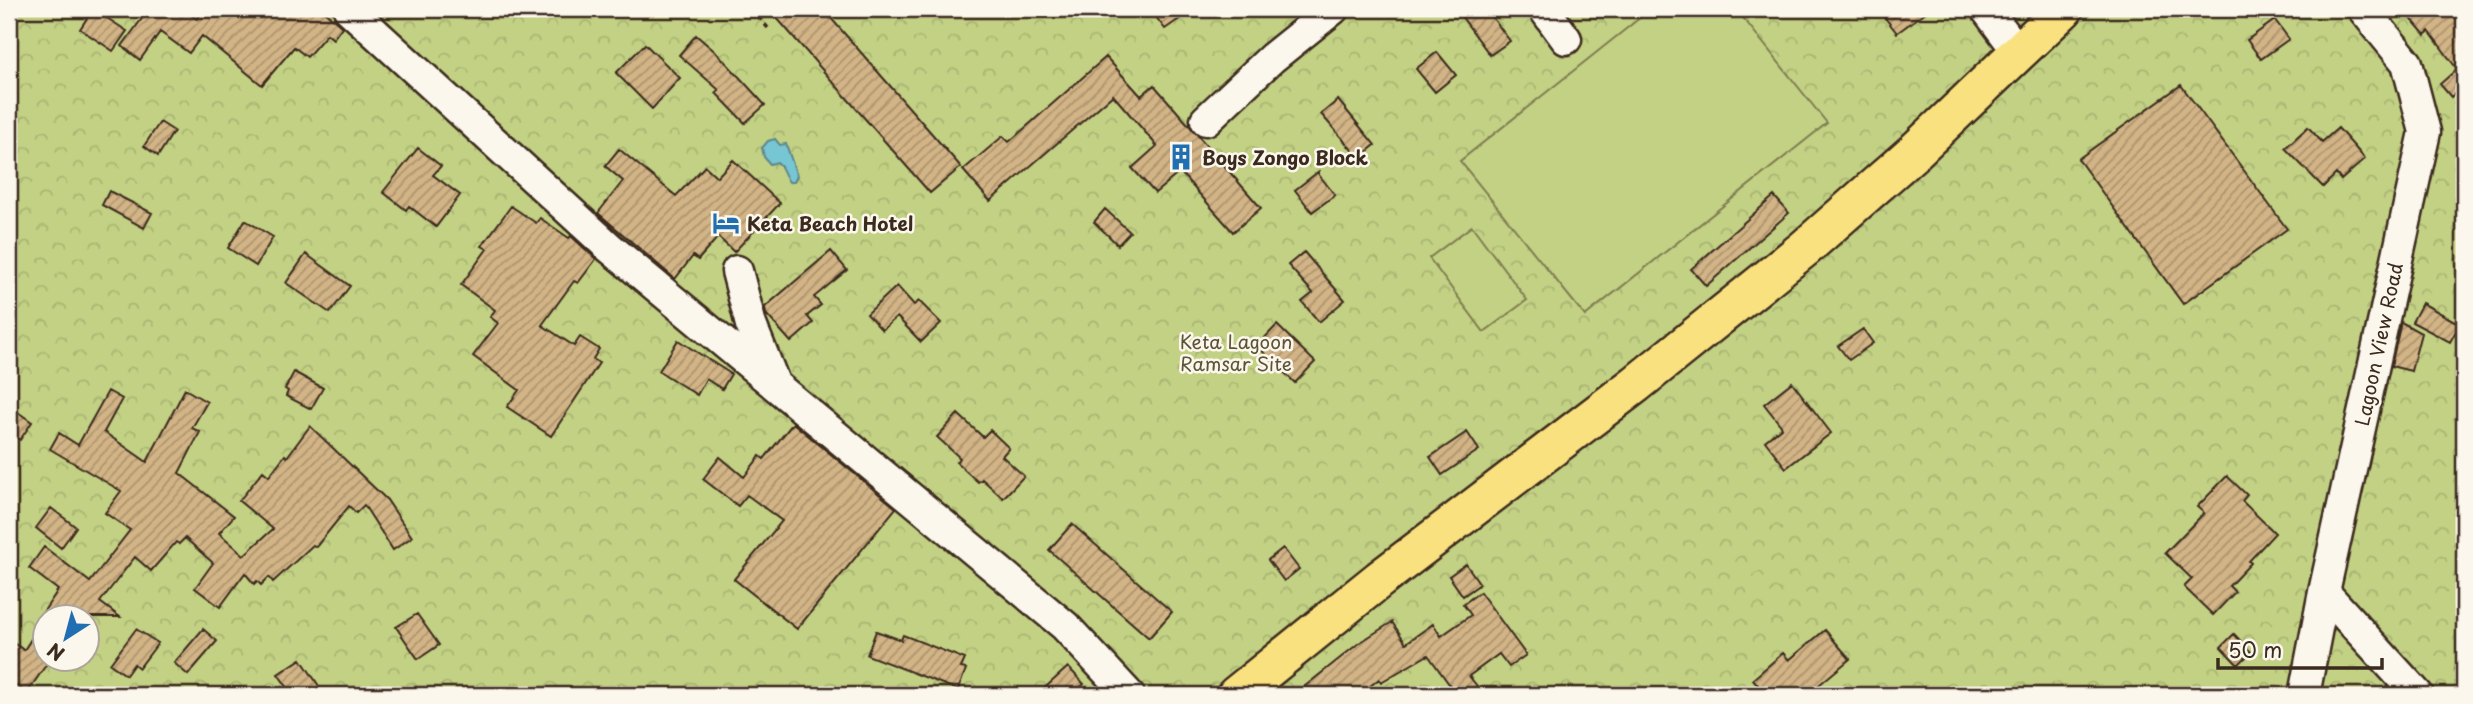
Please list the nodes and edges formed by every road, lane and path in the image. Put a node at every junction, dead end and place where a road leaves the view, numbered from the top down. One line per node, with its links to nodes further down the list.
1 (349, 9): 13 (street)
2 (752, 9): 8 (path)
3 (1333, 9): 11 (street)
4 (1544, 9): 9 (street)
5 (1986, 9): 10 (street)
6 (2064, 9): 10 (main road)
7 (2363, 9): 14 (street, Lagoon View Road)
8 (768, 28)
9 (1566, 39)
10 (2021, 49): 16 (main road)
11 (1206, 120)
12 (737, 271): 13 (street)
13 (775, 383): 15 (street)
14 (2325, 592): 17 (street, Lagoon View Road); 18 (street)
15 (1129, 695)
16 (1236, 695)
17 (2304, 695)
18 (2418, 695)

